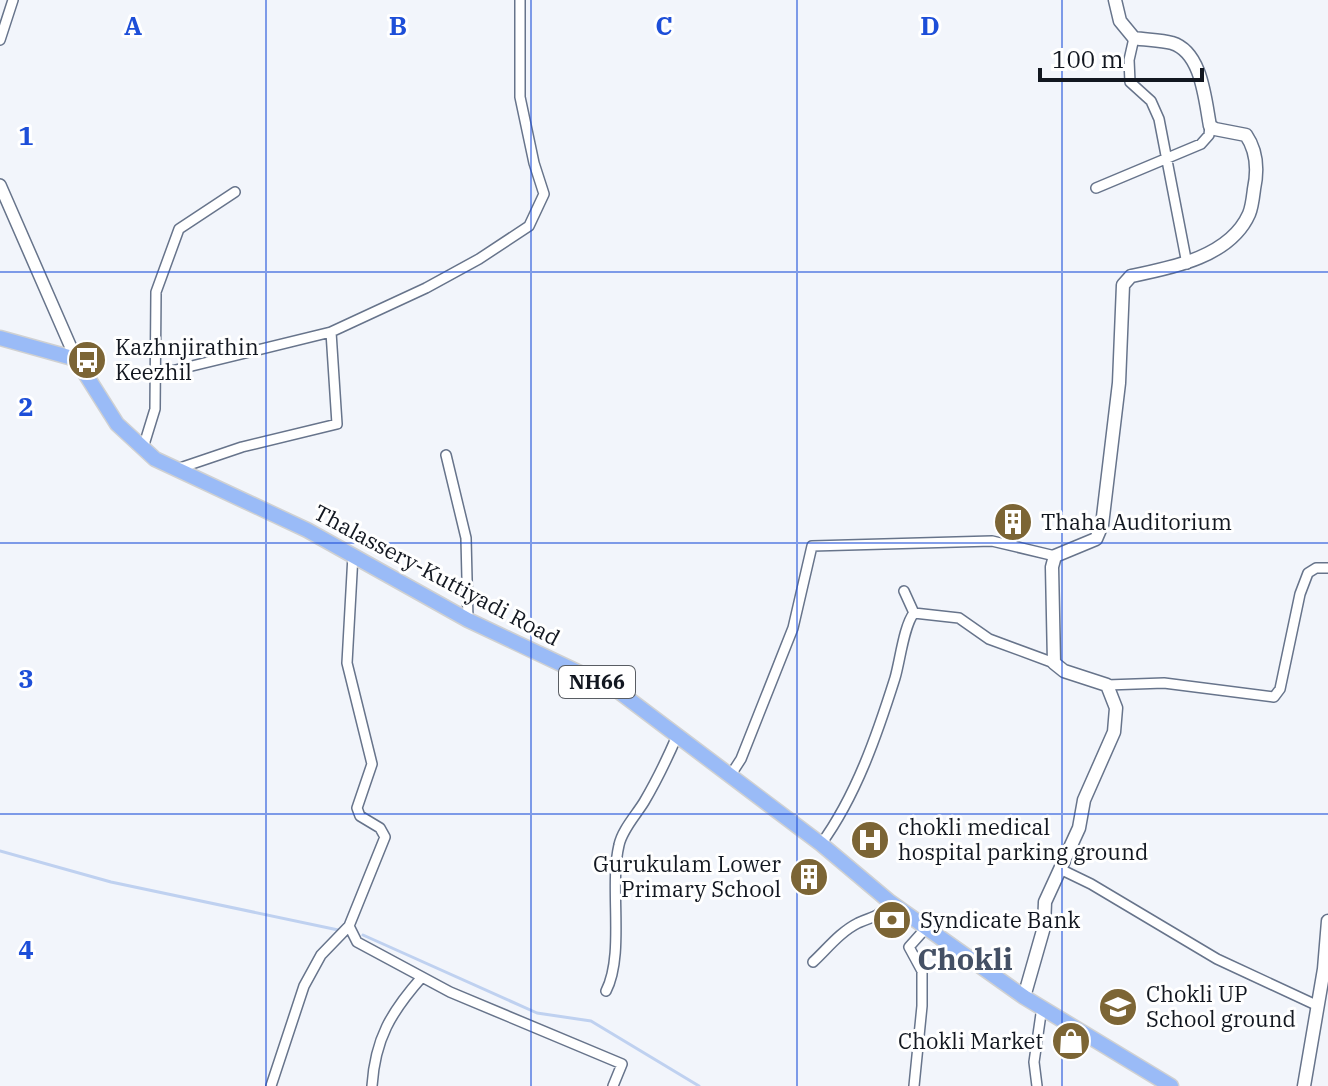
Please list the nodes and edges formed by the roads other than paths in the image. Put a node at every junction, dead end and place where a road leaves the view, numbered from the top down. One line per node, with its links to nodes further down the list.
1 (13, 0): 5 (street)
2 (520, 0): 12 (street)
3 (1115, 0): 4 (main road)
4 (1134, 38): 6 (main road); 7 (street)
5 (0, 40)
6 (1210, 126): 7 (street); 11 (main road)
7 (1167, 158): 9 (street); 11 (street)
8 (0, 185): 14 (street)
9 (1096, 188)
10 (235, 192): 15 (street)
11 (1187, 264): 20 (main road)
12 (331, 332): 15 (street); 18 (street)
13 (0, 338): 14 (main road)
14 (76, 359): 16 (main road, Thalassery-Kuttiyadi Road / NH66)
15 (155, 375): 16 (street)
16 (143, 448): 18 (main road, Thalassery-Kuttiyadi Road / NH66)
17 (446, 455): 24 (street)
18 (177, 469): 19 (main road, Thalassery-Kuttiyadi Road / NH66)
19 (353, 555): 24 (main road, Thalassery-Kuttiyadi Road / NH66); 33 (street)
20 (1055, 556): 25 (main road); 28 (street)
21 (1328, 568): 26 (street)
22 (904, 591): 23 (street)
23 (914, 613): 25 (street); 29 (street)
24 (468, 620): 27 (main road, Thalassery-Kuttiyadi Road / NH66)
25 (1054, 663): 26 (main road)
26 (1107, 685): 30 (main road)
27 (677, 736): 28 (main road, Thalassery-Kuttiyadi Road / NH66); 38 (street)
28 (730, 776): 29 (main road, Thalassery-Kuttiyadi Road / NH66)
29 (821, 844): 31 (main road, Thalassery-Kuttiyadi Road / NH66)
30 (1060, 869): 39 (main road); 40 (street)
31 (890, 902): 34 (main road, Thalassery-Kuttiyadi Road / NH66); 35 (street)
32 (1328, 921): 36 (main road)
33 (349, 926): 37 (street); 42 (street)
34 (926, 928): 39 (main road, Thalassery-Kuttiyadi Road / NH66); 45 (street)
35 (813, 962)
36 (1326, 969): 40 (main road)
37 (422, 977): 43 (street); 44 (street)
38 (606, 991)
39 (1024, 997): 41 (main road, Thalassery-Kuttiyadi Road / NH66)
40 (1316, 1005): 48 (main road)
41 (1042, 1007): 46 (street); 47 (main road, Thalassery-Kuttiyadi Road / NH66)
42 (271, 1086)
43 (372, 1086)
44 (613, 1086)
45 (914, 1086)
46 (1037, 1086)
47 (1171, 1086)
48 (1304, 1086)

